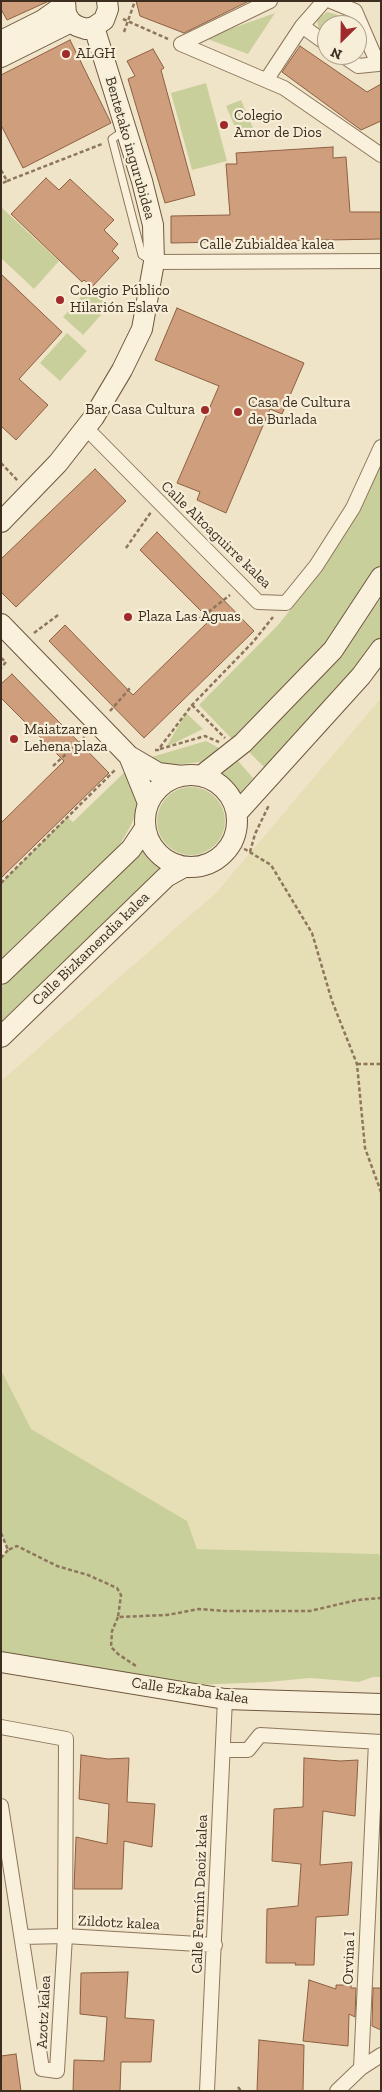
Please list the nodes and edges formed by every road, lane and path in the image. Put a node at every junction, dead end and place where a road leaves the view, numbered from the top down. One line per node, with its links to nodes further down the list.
1 (135, 1): 8 (path)
2 (270, 1): 15 (street)
3 (324, 1): 9 (street)
4 (331, 1): 7 (street)
5 (112, 4): 8 (path); 10 (main road)
6 (67, 9): 10 (main road); 14 (main road); 16 (main road)
7 (357, 15)
8 (128, 22): 11 (path); 15 (path)
9 (302, 26): 12 (street); 18 (street)
10 (94, 27): 19 (main road, Bentetako ingurubidea)
11 (124, 32)
12 (317, 37)
13 (367, 39): 17 (street)
14 (1, 41)
15 (181, 44): 18 (street)
16 (1, 57)
17 (357, 65)
18 (267, 79): 20 (street)
19 (120, 134): 22 (path); 25 (main road, Bentetako ingurubidea)
20 (378, 150)
21 (1, 170): 22 (path)
22 (7, 181): 23 (path)
23 (1, 184)
24 (381, 261): 25 (street, Calle Zubialdea kalea)
25 (154, 262): 26 (main road, Bentetako ingurubidea)
26 (86, 428): 29 (main road, Bentetako ingurubidea); 30 (street, Calle Altoaguirre kalea)
27 (381, 447): 34 (street, Calle Altoaguirre kalea)
28 (1, 463): 29 (path)
29 (30, 493): 31 (main road, Bentetako ingurubidea)
30 (159, 502): 32 (path); 34 (street, Calle Altoaguirre kalea)
31 (1, 522)
32 (126, 548)
33 (381, 577): 45 (main road)
34 (241, 586): 36 (path)
35 (58, 614): 38 (path)
36 (198, 620)
37 (1, 624): 38 (main road)
38 (21, 643): 44 (main road)
39 (381, 649): 50 (main road)
40 (1, 658): 41 (path)
41 (1, 668)
42 (131, 687): 44 (path)
43 (192, 705): 45 (path)
44 (98, 724): 47 (main road); 48 (path)
45 (236, 749): 46 (path); 49 (main road)
46 (158, 750)
47 (129, 756): 49 (main road); 51 (main road)
48 (53, 766)
49 (192, 776): 51 (main road); 52 (main road)
50 (266, 782): 52 (main road); 54 (path)
51 (148, 803): 53 (main road)
52 (237, 813): 54 (main road)
53 (145, 828): 55 (main road); 56 (main road)
54 (242, 847): 55 (main road); 58 (path)
55 (184, 868): 57 (main road, Calle Bizkamendia kalea)
56 (1, 974)
57 (1, 1037)
58 (357, 1064): 59 (path); 60 (path)
59 (381, 1064)
60 (381, 1192)
61 (1, 1533): 62 (path)
62 (8, 1550): 63 (path); 65 (path)
63 (1, 1558)
64 (381, 1598): 65 (path)
65 (118, 1617): 67 (path)
66 (1, 1662): 67 (main road, Calle Ezkaba kalea)
67 (151, 1687): 68 (main road, Calle Ezkaba kalea)
68 (225, 1699): 69 (main road, Calle Ezkaba kalea); 72 (street, Calle Fermín Daoiz kalea)
69 (381, 1704)
70 (1, 1727): 75 (street, Azotz kalea)
71 (378, 1742): 72 (street, Orvina I); 74 (street, Orvina I)
72 (223, 1750): 77 (street, Calle Fermín Daoiz kalea)
73 (1, 1806): 76 (street, Azotz kalea)
74 (375, 1850): 79 (street, Orvina I)
75 (64, 1936): 76 (street, Zildotz kalea); 76 (street, Azotz kalea); 77 (street, Zildotz kalea)
76 (22, 1937)
77 (215, 1944): 81 (street, Calle Fermín Daoiz kalea)
78 (381, 2055): 79 (street)
79 (360, 2068): 83 (street)
80 (238, 2087): 82 (path)
81 (207, 2091)
82 (240, 2091)
83 (337, 2091)

